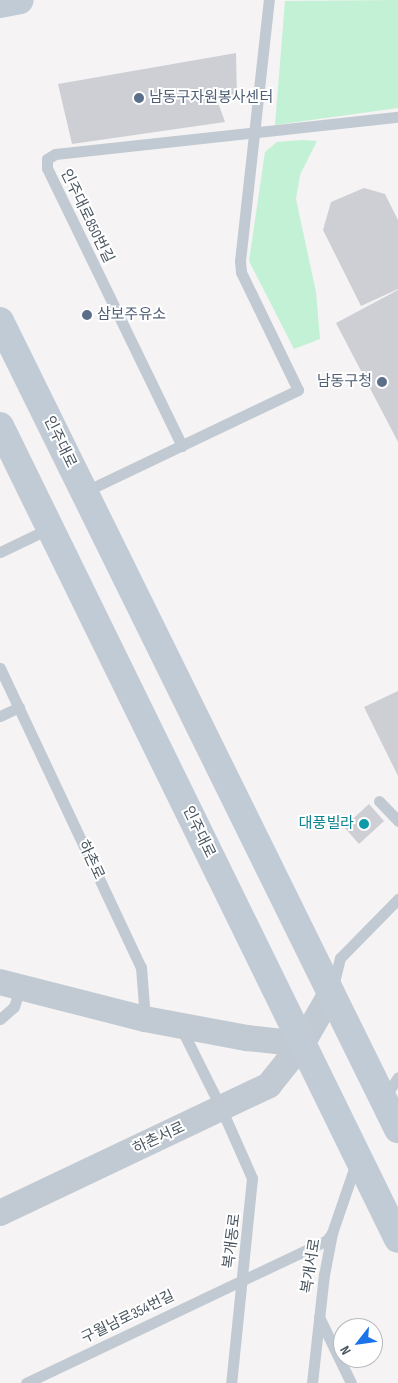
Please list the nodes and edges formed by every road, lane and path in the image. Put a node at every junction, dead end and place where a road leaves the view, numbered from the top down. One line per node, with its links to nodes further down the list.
1 (20, 0): 3 (main road)
2 (269, 0): 5 (lane)
3 (0, 4)
4 (398, 117): 5 (lane)
5 (253, 133): 8 (lane); 8 (lane, 인주대로850번길)
6 (0, 321): 9 (main road, 인주대로)
7 (0, 426): 10 (main road, 인주대로)
8 (182, 446): 9 (lane)
9 (84, 492): 19 (main road, 인주대로)
10 (50, 528): 11 (lane); 23 (main road, 인주대로)
11 (0, 552)
12 (0, 668): 13 (lane, 하촌로)
13 (19, 707): 14 (lane); 20 (lane, 하촌로)
14 (0, 716)
15 (379, 801): 16 (lane)
16 (398, 821)
17 (398, 899): 19 (lane)
18 (10, 985): 20 (street); 21 (lane)
19 (330, 995): 23 (street); 24 (main road, 인주대로)
20 (145, 1019): 22 (street)
21 (0, 1020)
22 (179, 1024): 23 (street); 25 (lane, 복개동로)
23 (302, 1044): 25 (street, 하촌서로); 27 (main road, 인주대로)
24 (390, 1088): 26 (main road, 인주대로)
25 (221, 1108): 28 (street, 하촌서로); 31 (lane, 복개동로)
26 (398, 1129)
27 (358, 1158): 29 (lane, 복개서로); 30 (main road, 인주대로)
28 (0, 1213)
29 (332, 1233): 31 (lane, 구월남로354번길); 32 (lane, 복개서로)
30 (398, 1239)
31 (242, 1278): 33 (lane, 구월남로354번길); 34 (lane, 복개동로)
32 (319, 1317): 35 (lane, 복개서로); 36 (lane)
33 (26, 1383)
34 (231, 1383)
35 (312, 1383)
36 (351, 1383)

